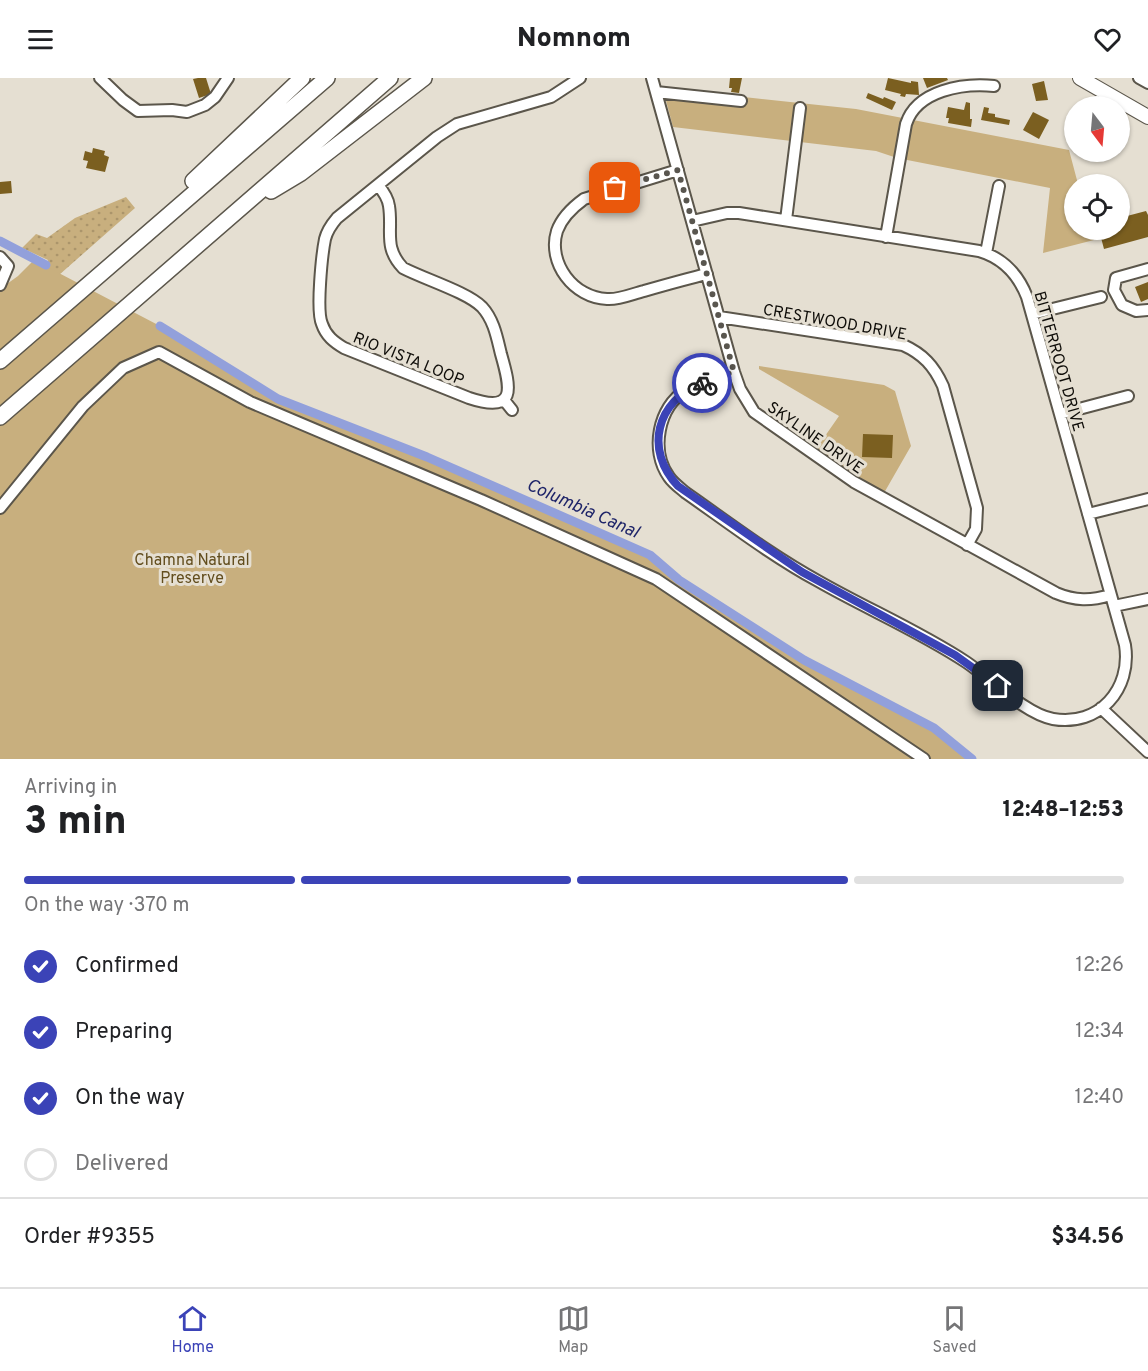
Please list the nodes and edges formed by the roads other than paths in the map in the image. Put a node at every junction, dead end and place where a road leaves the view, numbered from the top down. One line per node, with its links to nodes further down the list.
1 (100, 78): 2 (street)
2 (228, 78)
3 (302, 78): 24 (highway)
4 (327, 78): 24 (highway)
5 (390, 78): 20 (highway)
6 (424, 78): 20 (highway)
7 (580, 78): 18 (street)
8 (652, 78): 13 (street, SKYLINE DRIVE)
9 (1080, 78): 16 (main road)
10 (1139, 78): 11 (street)
11 (1148, 83)
12 (994, 86): 23 (street)
13 (656, 92): 14 (street); 17 (street, SKYLINE DRIVE)
14 (741, 101)
15 (800, 108): 21 (street)
16 (1148, 117)
17 (678, 170): 22 (street, SKYLINE DRIVE); 28 (street)
18 (378, 185): 37 (street); 37 (street, RIO VISTA LOOP)
19 (999, 186): 25 (street)
20 (235, 212): 40 (highway)
21 (786, 220): 22 (street, BITTERROOT DRIVE); 23 (street, BITTERROOT DRIVE)
22 (692, 221): 28 (street, SKYLINE DRIVE)
23 (886, 237): 25 (street, BITTERROOT DRIVE)
24 (141, 239): 34 (highway)
25 (986, 253): 32 (street, BITTERROOT DRIVE)
26 (0, 257): 29 (street)
27 (1148, 269): 31 (street)
28 (706, 274): 33 (street, SKYLINE DRIVE)
29 (0, 285)
30 (1101, 297): 32 (street)
31 (1148, 310)
32 (1032, 314): 39 (street, BITTERROOT DRIVE)
33 (719, 317): 35 (street, SKYLINE DRIVE); 44 (street, CRESTWOOD DRIVE)
34 (0, 361)
35 (734, 372): 44 (street, SKYLINE DRIVE); 48 (street)
36 (1128, 396): 39 (street)
37 (504, 400): 38 (street)
38 (512, 410)
39 (1060, 414): 43 (street, BITTERROOT DRIVE)
40 (0, 417)
41 (1148, 499): 43 (street)
42 (0, 508): 50 (street)
43 (1088, 514): 45 (street, BITTERROOT DRIVE)
44 (967, 545): 45 (street, SKYLINE DRIVE)
45 (1110, 595): 47 (street, BITTERROOT DRIVE)
46 (1148, 599): 47 (street)
47 (1114, 606): 48 (street, BITTERROOT DRIVE)
48 (1101, 708): 49 (street)
49 (1148, 752)
50 (924, 759)

